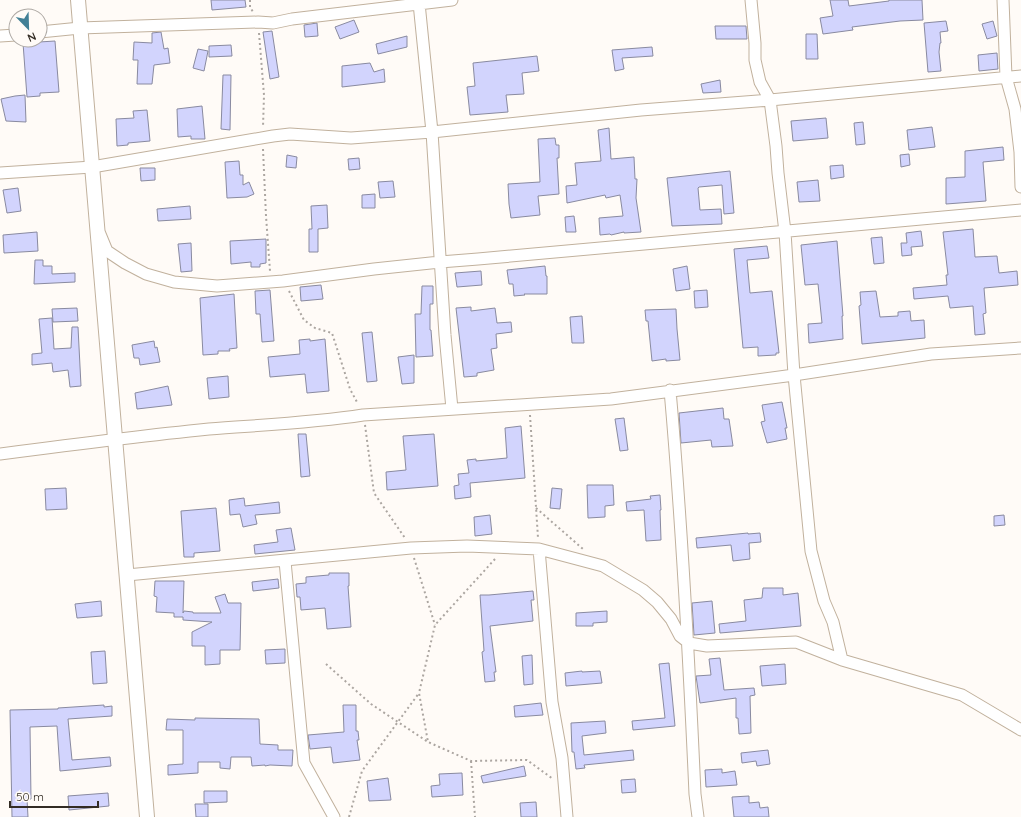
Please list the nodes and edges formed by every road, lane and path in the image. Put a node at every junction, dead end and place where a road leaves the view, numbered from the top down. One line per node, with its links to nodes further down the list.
1 (78, 0): 8 (street)
2 (250, 0): 7 (path)
3 (452, 0): 6 (street)
4 (751, 0): 12 (street)
5 (1003, 0): 11 (street)
6 (419, 2): 7 (street); 13 (street)
7 (258, 22): 8 (street); 14 (path)
8 (80, 28): 9 (street); 15 (street)
9 (48, 31)
10 (1021, 76): 11 (street)
11 (1006, 77): 12 (street); 17 (street)
12 (770, 100): 13 (street); 20 (street)
13 (432, 132): 14 (street); 21 (street)
14 (263, 137): 15 (street); 22 (path)
15 (92, 167): 16 (street); 19 (street)
16 (0, 173)
17 (1021, 187)
18 (1021, 210): 20 (street)
19 (98, 231): 22 (street); 29 (street)
20 (785, 232): 21 (street); 24 (street)
21 (440, 262): 22 (street); 27 (street)
22 (283, 281): 28 (path)
23 (1021, 348): 24 (street)
24 (794, 375): 25 (street); 40 (street)
25 (670, 390): 26 (street); 39 (street)
26 (529, 404): 27 (street); 31 (path)
27 (452, 409): 28 (street)
28 (363, 415): 29 (street); 33 (path)
29 (116, 439): 30 (street); 37 (street)
30 (0, 454)
31 (536, 508): 34 (path); 35 (path)
32 (505, 547): 33 (street); 34 (street); 38 (path)
33 (411, 548): 36 (street); 38 (path)
34 (539, 549): 39 (street); 47 (street)
35 (586, 552)
36 (285, 561): 37 (street); 49 (street)
37 (127, 575): 48 (street)
38 (435, 625): 42 (path)
39 (689, 642): 40 (street); 53 (street)
40 (842, 660): 44 (street)
41 (326, 664): 43 (path)
42 (419, 693): 43 (path); 45 (path)
43 (397, 722): 45 (path); 50 (path)
44 (1021, 730)
45 (428, 742): 46 (path)
46 (471, 761): 47 (path); 51 (path)
47 (564, 788): 52 (street)
48 (147, 817)
49 (334, 817)
50 (349, 817)
51 (475, 817)
52 (567, 817)
53 (698, 817)

